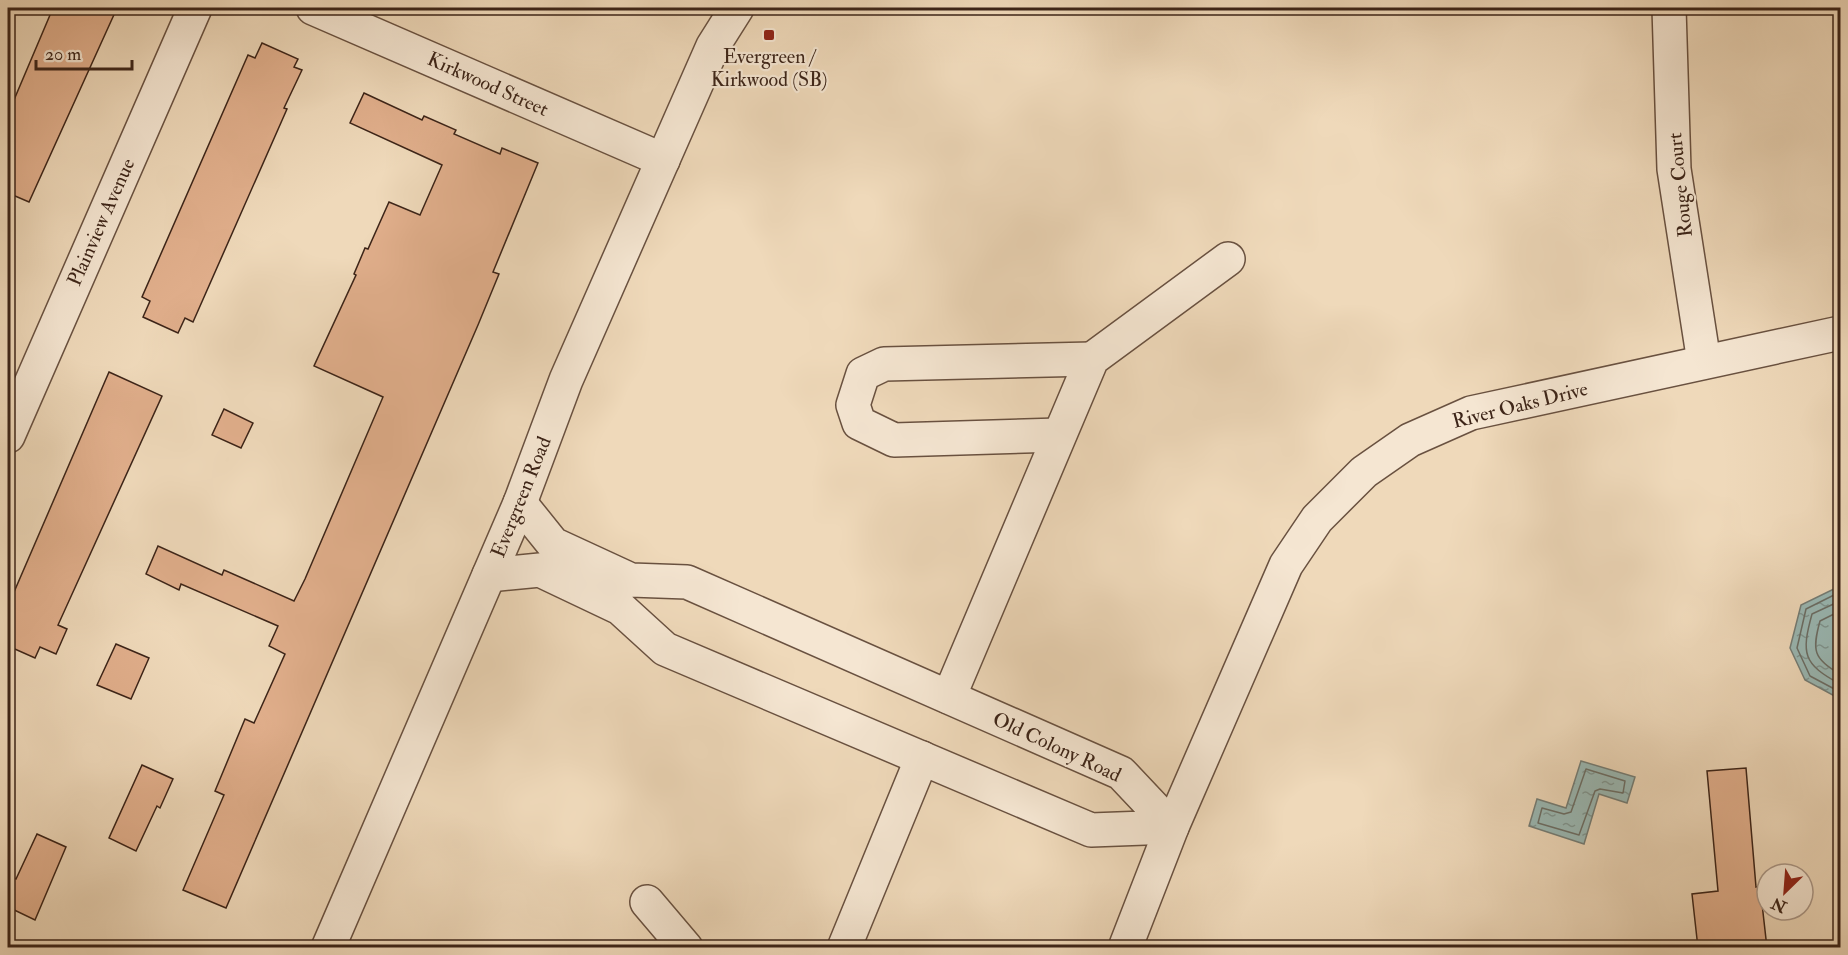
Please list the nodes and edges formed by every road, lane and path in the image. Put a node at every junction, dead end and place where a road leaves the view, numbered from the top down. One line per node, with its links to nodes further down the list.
1 (195, 8): 13 (street, Plainview Avenue)
2 (313, 8): 7 (street, Kirkwood Street)
3 (724, 8): 6 (street, Evergreen Road)
4 (737, 8): 6 (street, Evergreen Road)
5 (1669, 8): 11 (street, Rouge Court)
6 (713, 46): 7 (street, Evergreen Road)
7 (663, 160): 14 (street, Evergreen Road)
8 (1228, 259): 10 (street)
9 (1840, 333): 11 (street, River Oaks Drive)
10 (1092, 359): 12 (street); 12 (street)
11 (1704, 362): 18 (street, River Oaks Drive)
12 (1059, 435): 16 (street)
13 (8, 436)
14 (520, 503): 15 (street, Evergreen Road); 16 (street, Old Colony Road)
15 (489, 575): 17 (street); 20 (street, Evergreen Road)
16 (949, 697): 18 (street, Old Colony Road)
17 (922, 758): 18 (street); 22 (street)
18 (1172, 827): 23 (street, River Oaks Drive)
19 (647, 902): 21 (street)
20 (328, 948)
21 (686, 948)
22 (844, 948)
23 (1125, 948)

